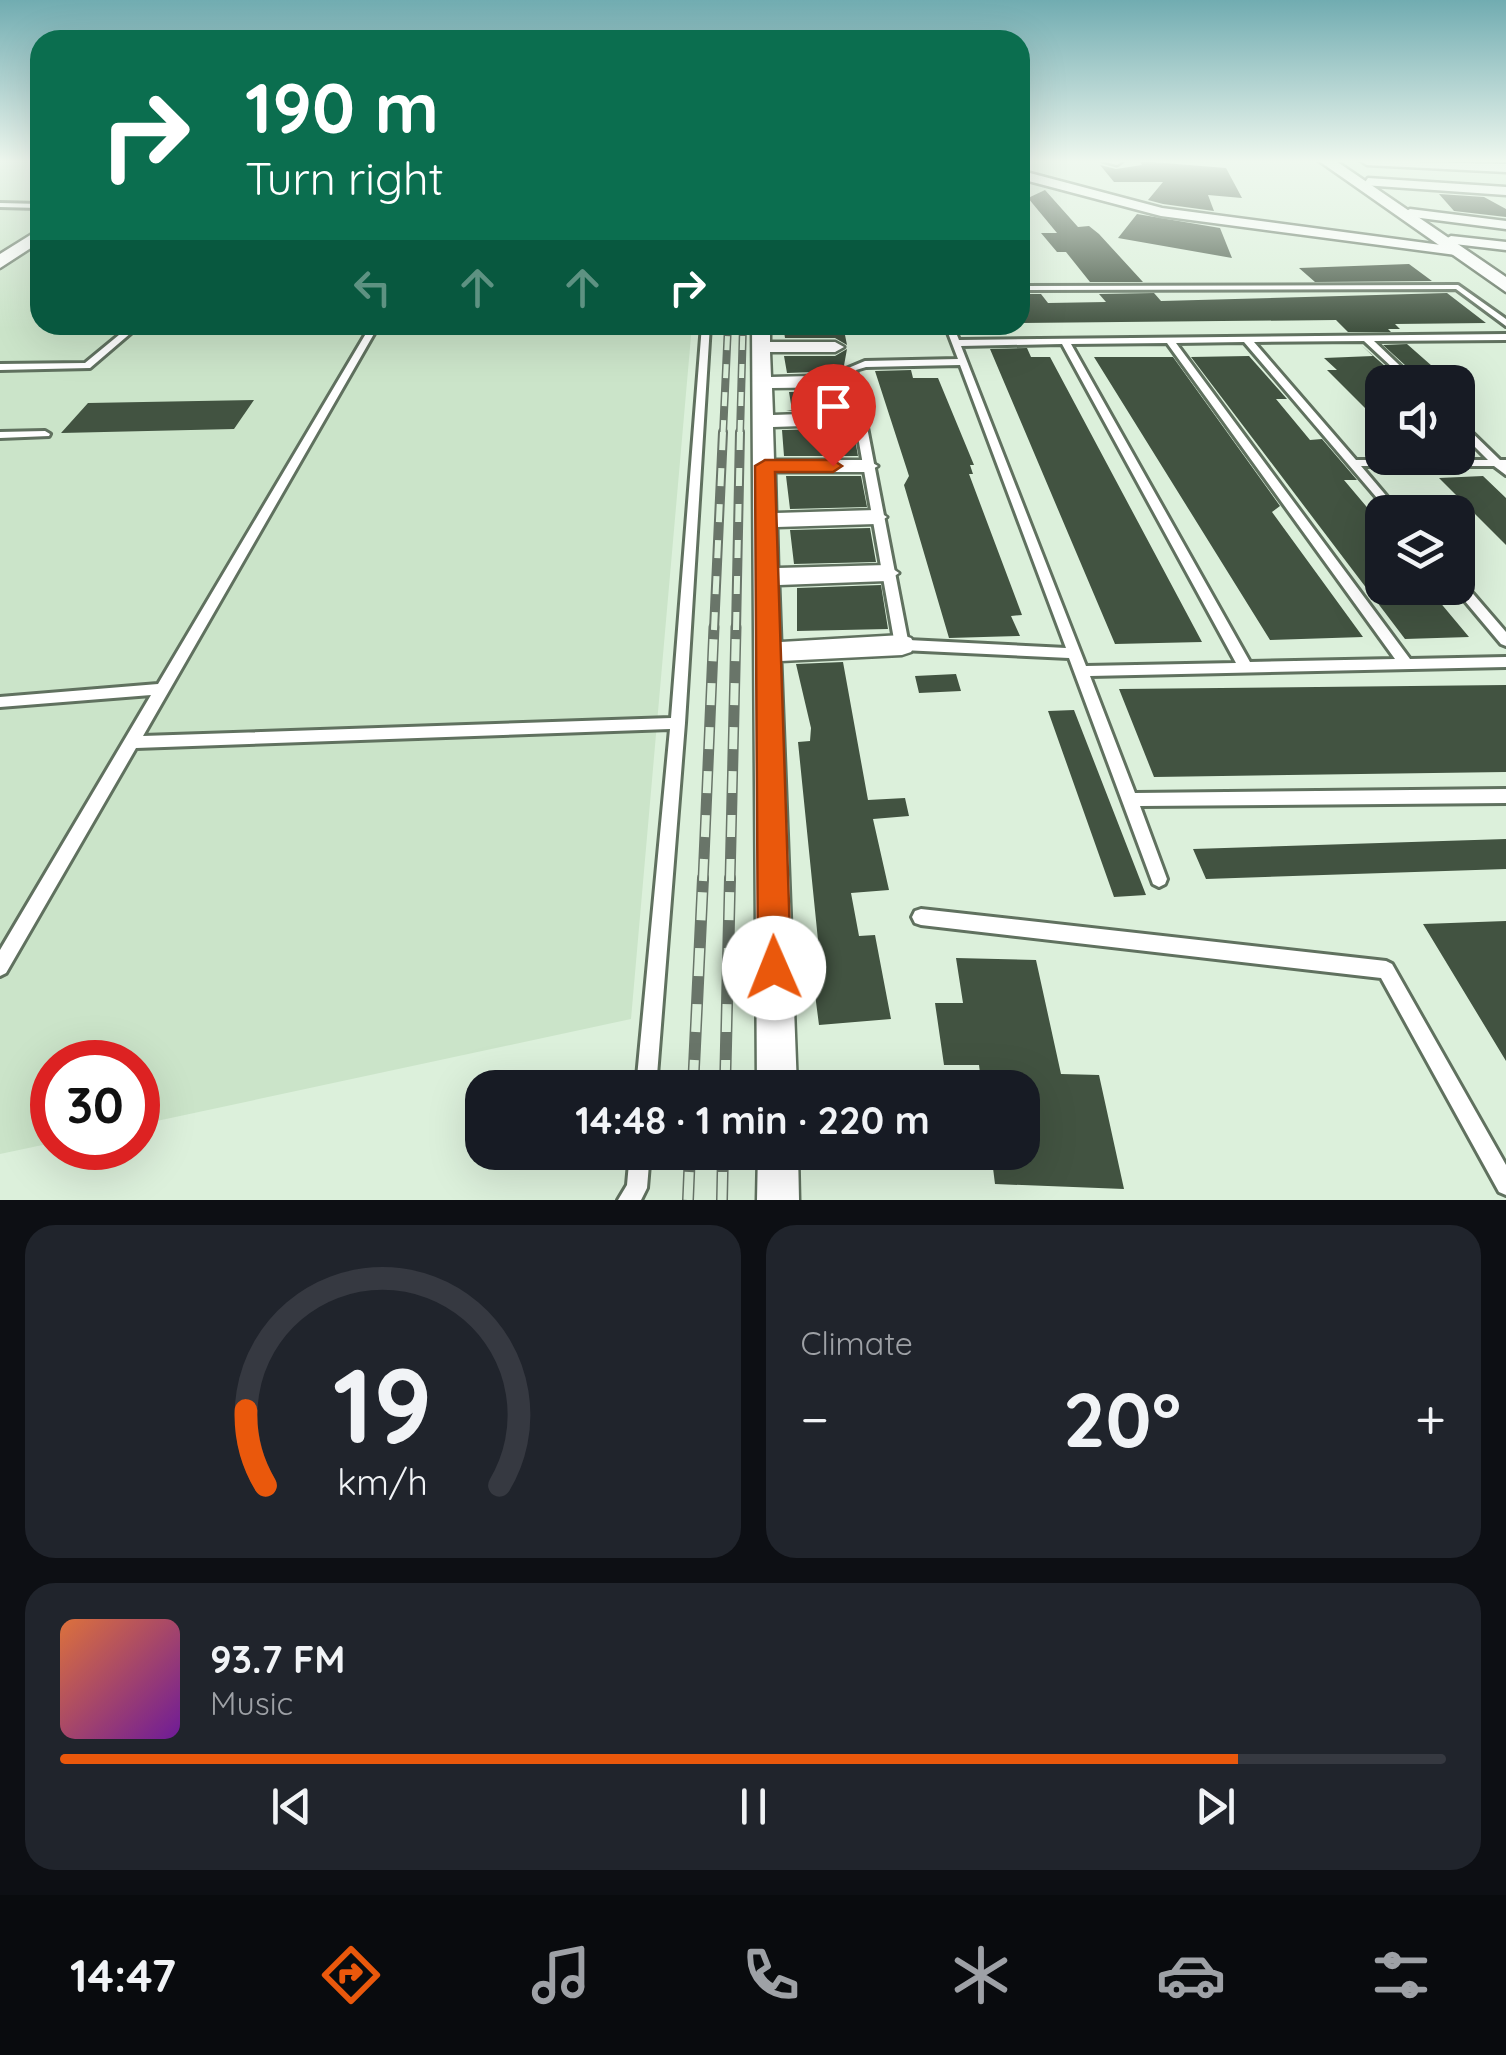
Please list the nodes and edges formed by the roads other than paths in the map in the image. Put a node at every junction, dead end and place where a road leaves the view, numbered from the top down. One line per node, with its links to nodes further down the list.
1 (1204, 217): 8 (street)
2 (1410, 217): 8 (street)
3 (1415, 217): 8 (street)
4 (1442, 217): 5 (street)
5 (1506, 225)
6 (30, 231): 10 (street)
7 (30, 241): 11 (street)
8 (1454, 246): 9 (street); 12 (street)
9 (1506, 246)
10 (0, 252)
11 (0, 263)
12 (1504, 281)
13 (1030, 288): 14 (lane)
14 (1506, 324)
15 (124, 335): 29 (lane)
16 (368, 335): 55 (lane)
17 (705, 335): 57 (lane)
18 (953, 335): 25 (lane)
19 (762, 336): 26 (street); 31 (street)
20 (1506, 337): 21 (lane)
21 (1366, 338): 22 (lane); 28 (lane)
22 (1246, 340): 23 (lane); 37 (lane)
23 (1170, 341): 24 (lane); 52 (lane)
24 (1065, 342): 25 (lane); 53 (lane)
25 (956, 343): 27 (lane)
26 (835, 347)
27 (963, 362): 30 (lane); 50 (lane)
28 (1394, 365)
29 (0, 367)
30 (851, 381): 31 (street); 32 (lane)
31 (762, 383): 33 (street)
32 (858, 418): 33 (street); 39 (lane)
33 (764, 421): 38 (street)
34 (46, 434): 35 (lane)
35 (0, 435)
36 (1475, 440): 40 (lane)
37 (1353, 463): 40 (lane); 41 (lane)
38 (765, 466): 39 (street); 43 (street)
39 (866, 466): 42 (lane)
40 (1503, 466)
41 (1381, 495)
42 (876, 517): 43 (street); 44 (lane)
43 (766, 520): 45 (street)
44 (888, 573): 45 (street); 48 (lane)
45 (767, 577): 49 (street)
46 (1475, 604): 47 (lane)
47 (1506, 641)
48 (902, 644): 49 (street); 50 (lane)
49 (768, 652): 65 (street)
50 (1074, 653): 54 (lane)
51 (1506, 662): 52 (lane)
52 (1406, 664): 53 (lane)
53 (1246, 668): 54 (lane)
54 (1081, 671): 60 (lane)
55 (162, 689): 56 (lane); 58 (lane)
56 (0, 702)
57 (678, 723): 58 (lane); 64 (lane)
58 (131, 742): 63 (lane)
59 (1506, 796): 60 (lane)
60 (1129, 800): 61 (lane)
61 (1159, 879)
62 (921, 917): 68 (lane)
63 (0, 967)
64 (648, 1070)
65 (776, 1070)
66 (638, 1170): 69 (lane)
67 (778, 1170): 70 (street)
68 (1506, 1186)
69 (629, 1200)
70 (778, 1200)

